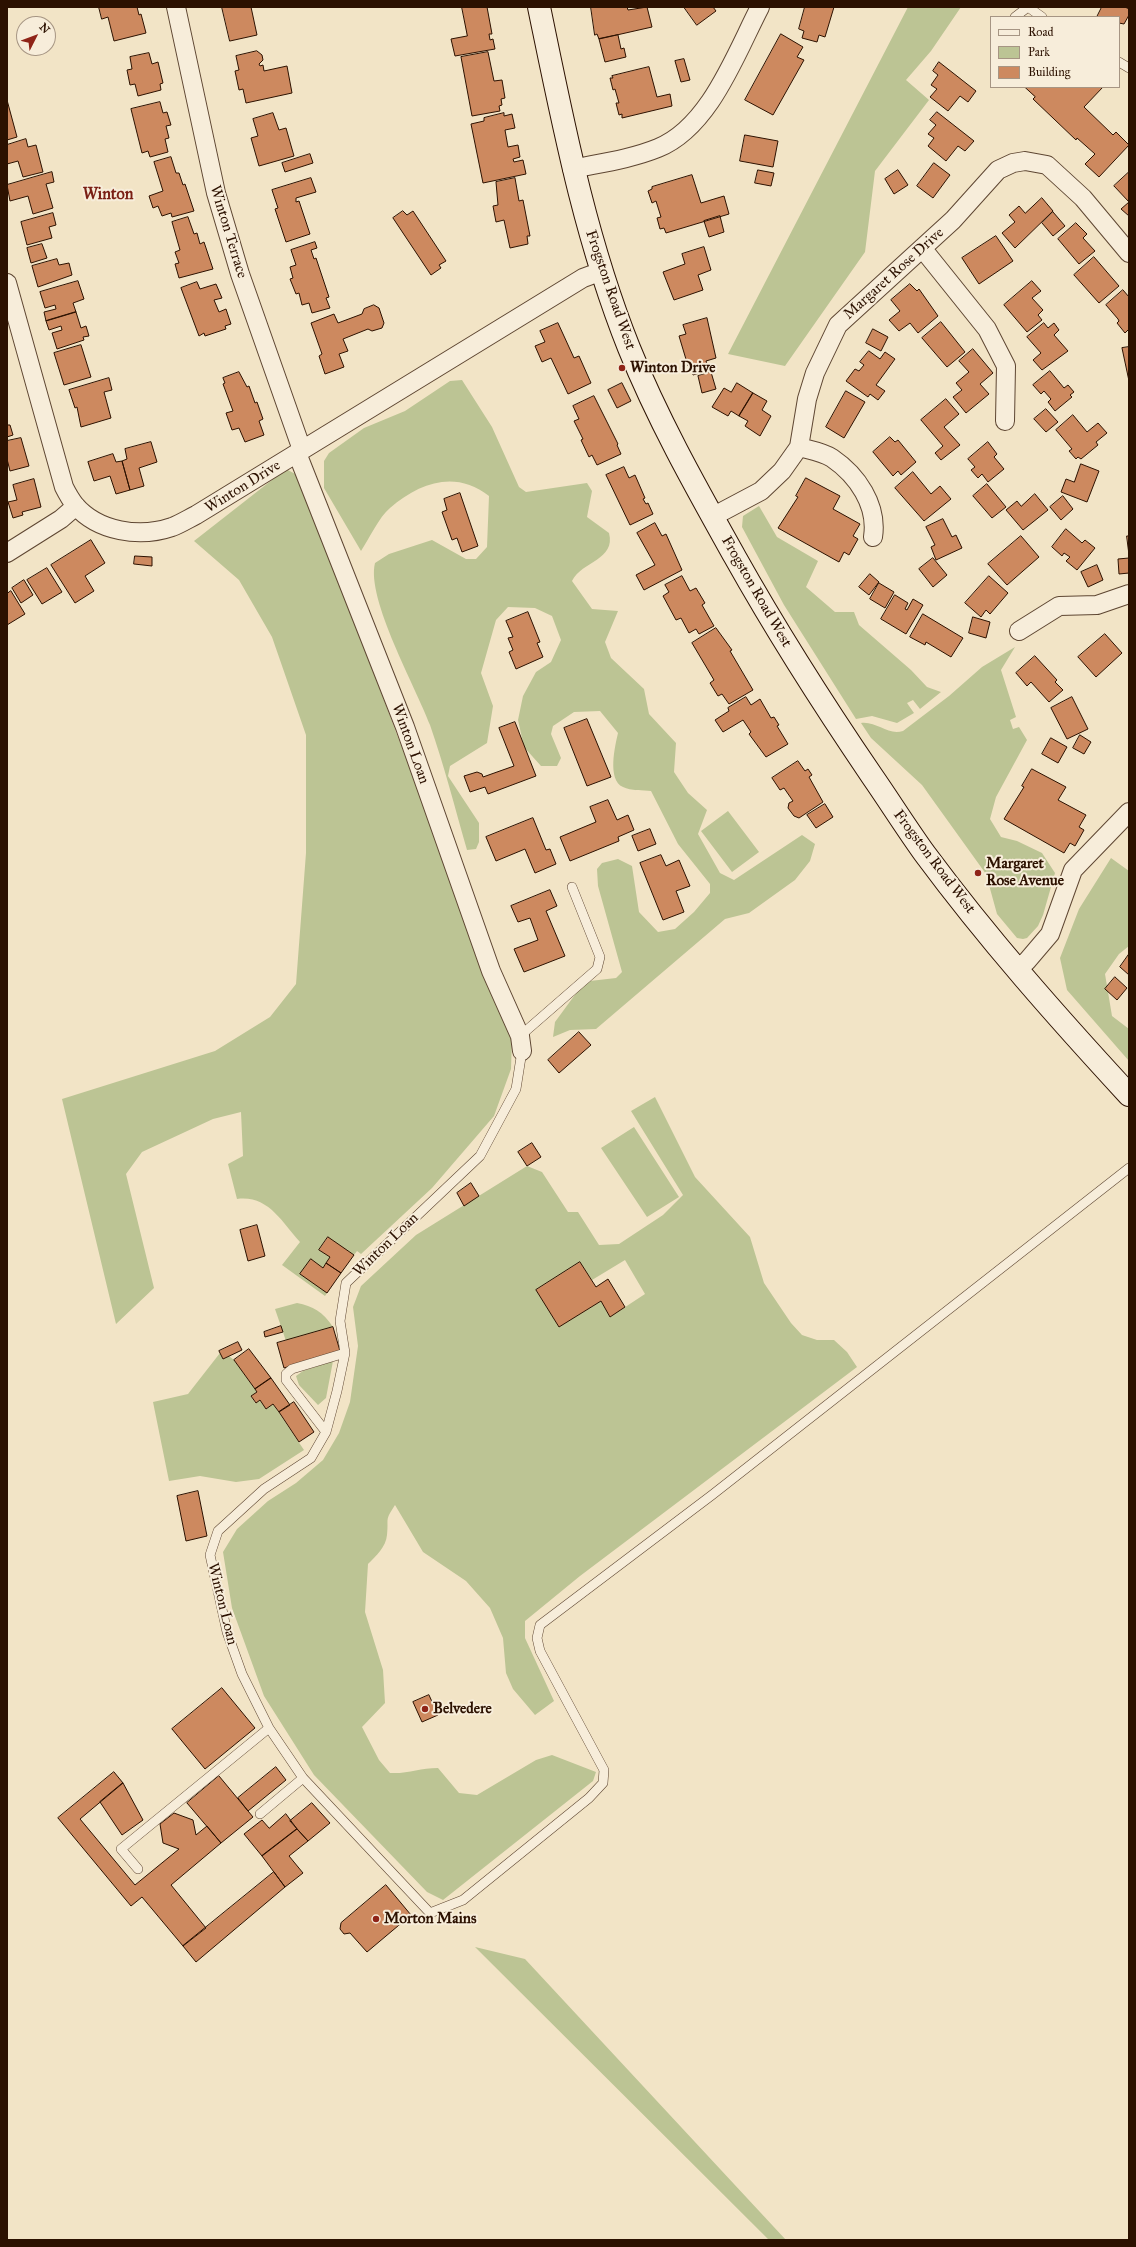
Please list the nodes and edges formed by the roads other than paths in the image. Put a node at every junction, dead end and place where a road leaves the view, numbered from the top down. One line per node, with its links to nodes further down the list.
1 (176, 7): 15 (street, Winton Terrace)
2 (539, 7): 8 (main road, Frogston Road West)
3 (760, 7): 8 (street)
4 (1016, 16): 5 (lane)
5 (1040, 16)
6 (1120, 63): 7 (lane)
7 (1129, 68)
8 (572, 169): 11 (main road, Frogston Road West)
9 (922, 248): 10 (street, Margaret Rose Drive); 13 (street); 14 (street, Margaret Rose Drive)
10 (1129, 253)
11 (602, 271): 15 (street, Winton Drive); 17 (main road, Frogston Road West)
12 (7, 283): 16 (street, Winton Drive)
13 (1005, 421)
14 (800, 447): 17 (street, Margaret Rose Drive); 18 (street)
15 (300, 451): 16 (street, Winton Drive); 25 (street, Winton Loan)
16 (76, 506): 19 (street)
17 (712, 517): 24 (main road, Frogston Road West)
18 (873, 537)
19 (7, 553)
20 (1129, 594): 21 (street)
21 (1020, 631)
22 (1129, 812): 24 (street)
23 (572, 887): 25 (lane)
24 (1016, 970): 26 (main road, Frogston Road West)
25 (521, 1044): 28 (lane, Winton Loan)
26 (1129, 1095)
27 (1129, 1168): 31 (lane, Winton Loan)
28 (345, 1353): 29 (lane, Winton Loan); 29 (lane)
29 (326, 1432): 30 (lane, Winton Loan)
30 (269, 1728): 31 (lane, Winton Loan); 33 (lane)
31 (303, 1778): 32 (lane)
32 (260, 1814)
33 (138, 1869)

